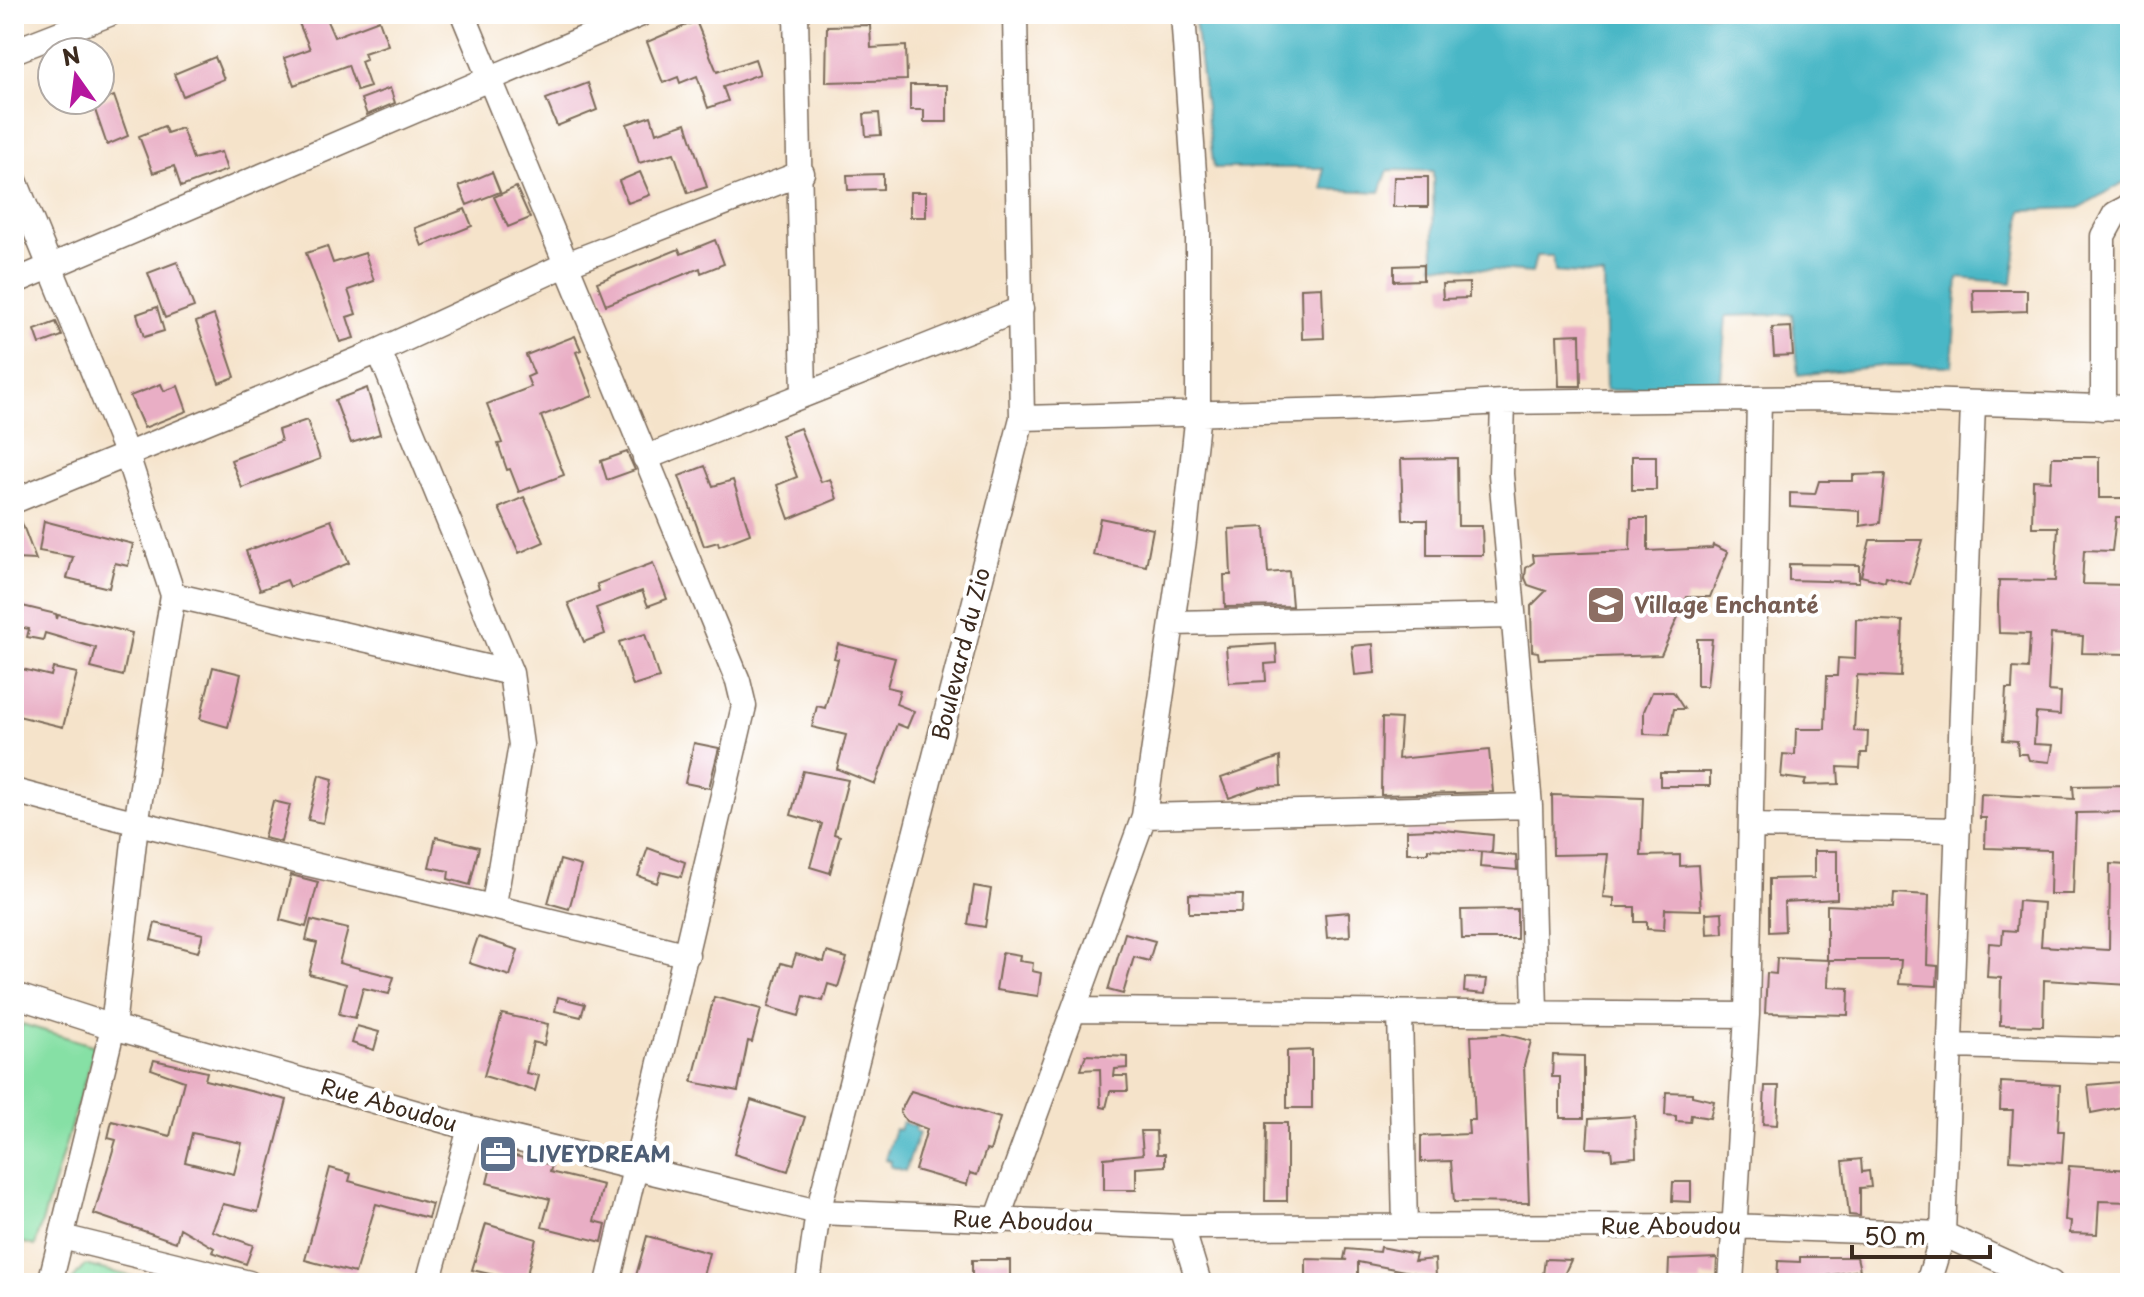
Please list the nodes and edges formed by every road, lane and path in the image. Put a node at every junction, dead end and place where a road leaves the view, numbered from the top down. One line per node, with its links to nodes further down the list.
1 (109, 14): 7 (street)
2 (463, 14): 8 (street)
3 (641, 14): 8 (street)
4 (796, 14): 9 (street)
5 (1015, 14): 15 (street, Boulevard du Zio)
6 (1183, 14): 23 (street)
7 (14, 51)
8 (490, 81): 12 (street); 13 (street)
9 (802, 173): 12 (street); 17 (street)
10 (14, 178): 13 (street)
11 (2130, 206): 21 (street)
12 (567, 264): 16 (street); 26 (street)
13 (50, 267): 14 (street); 25 (street)
14 (14, 282)
15 (1021, 309): 17 (street); 24 (street, Boulevard du Zio)
16 (379, 351): 25 (street); 31 (street)
17 (804, 394): 26 (street)
18 (1759, 399): 19 (street); 20 (street); 36 (street)
19 (1503, 402): 23 (street); 29 (street)
20 (1973, 404): 21 (street); 37 (street)
21 (2103, 408): 22 (street)
22 (2130, 408)
23 (1198, 413): 24 (street); 30 (street)
24 (1022, 418): 50 (street, Boulevard du Zio)
25 (127, 455): 27 (street); 28 (street)
26 (645, 458): 39 (street)
27 (14, 501)
28 (173, 595): 31 (street); 35 (street)
29 (1512, 616): 30 (street); 33 (street)
30 (1172, 623): 34 (street)
31 (511, 673): 38 (street)
32 (14, 791): 35 (street)
33 (1530, 806): 34 (street); 42 (street)
34 (1144, 816): 41 (street)
35 (136, 824): 38 (street); 45 (street)
36 (1751, 826): 37 (street); 44 (street)
37 (1958, 830): 46 (street)
38 (494, 904): 39 (street)
39 (687, 955): 49 (street)
40 (14, 995): 45 (street, Rue Aboudou)
41 (1075, 1010): 43 (street); 51 (street)
42 (1535, 1012): 43 (street); 44 (street)
43 (1400, 1014): 52 (street)
44 (1747, 1015): 53 (street)
45 (113, 1027): 48 (street, Rue Aboudou); 56 (street)
46 (1951, 1046): 47 (street); 55 (street)
47 (2130, 1051)
48 (470, 1128): 49 (street, Rue Aboudou); 59 (street)
49 (635, 1167): 50 (street, Rue Aboudou); 60 (street)
50 (818, 1212): 51 (street, Rue Aboudou); 61 (street, Boulevard du Zio)
51 (997, 1220): 54 (street, Rue Aboudou)
52 (1405, 1226): 53 (street, Rue Aboudou); 54 (street, Rue Aboudou)
53 (1732, 1226): 55 (street, Rue Aboudou); 63 (street)
54 (1182, 1227): 62 (street)
55 (1943, 1234): 64 (street); 65 (street, Rue Aboudou)
56 (62, 1237): 57 (street); 58 (street)
57 (50, 1283)
58 (249, 1283)
59 (428, 1283)
60 (608, 1283)
61 (808, 1283)
62 (1199, 1283)
63 (1731, 1283)
64 (1928, 1283)
65 (2051, 1283)

